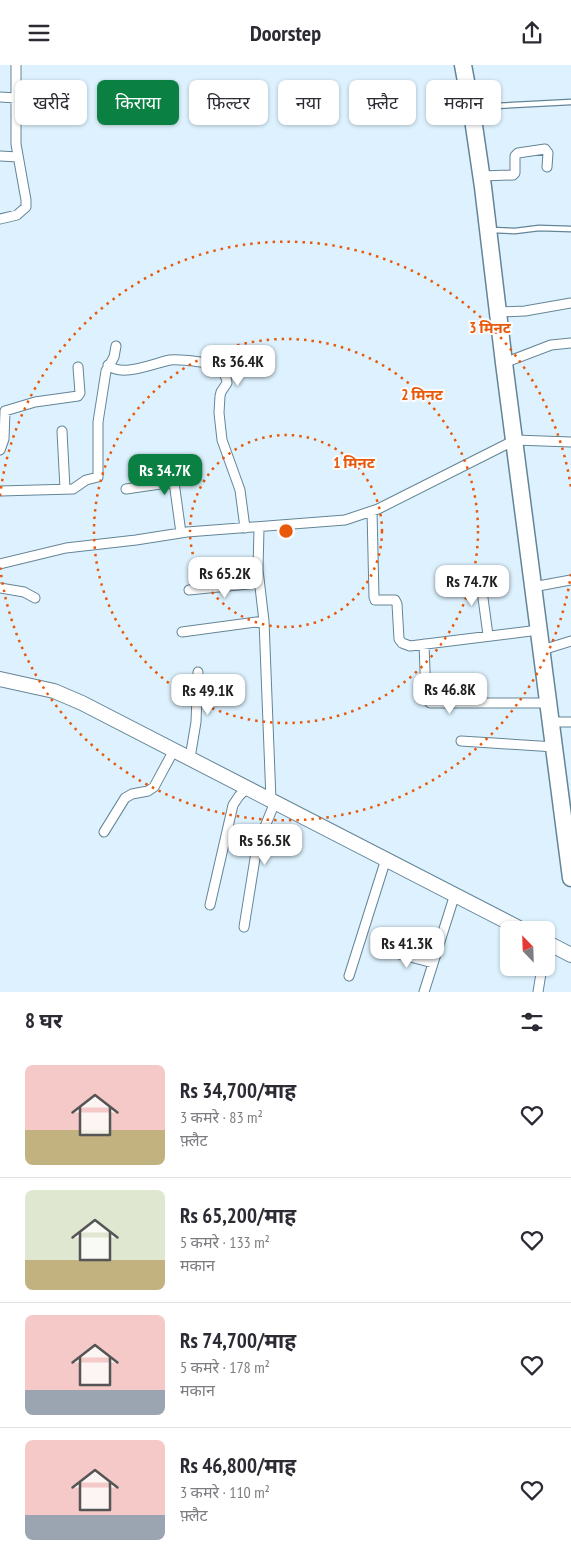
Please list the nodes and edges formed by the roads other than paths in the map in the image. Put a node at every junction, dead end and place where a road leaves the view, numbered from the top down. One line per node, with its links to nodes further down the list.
1 (16, 65): 3 (street)
2 (462, 65): 4 (highway)
3 (16, 80)
4 (465, 80)
5 (0, 97): 6 (street)
6 (15, 98)
7 (571, 102): 8 (lane)
8 (501, 106)
9 (16, 125): 12 (street)
10 (474, 125): 14 (highway)
11 (0, 155): 12 (street)
12 (18, 157): 15 (street)
13 (548, 167): 14 (street)
14 (481, 176): 17 (highway)
15 (0, 219)
16 (571, 229): 17 (lane)
17 (488, 230): 19 (highway)
18 (571, 303): 19 (street)
19 (498, 312): 22 (highway)
20 (571, 343): 22 (street)
21 (116, 346): 23 (street)
22 (504, 363): 26 (highway)
23 (108, 365): 29 (street); 33 (street)
24 (78, 367): 28 (street)
25 (62, 431): 29 (street)
26 (515, 440): 27 (street); 32 (street); 40 (highway)
27 (571, 442)
28 (0, 450)
29 (66, 489): 31 (street)
30 (126, 489): 35 (street)
31 (0, 491)
32 (372, 511): 34 (street); 49 (street)
33 (245, 528): 34 (street); 35 (street)
34 (259, 528): 39 (street)
35 (181, 533): 36 (street)
36 (0, 563)
37 (480, 576): 47 (street)
38 (571, 580): 40 (street)
39 (258, 583): 42 (street); 44 (street)
40 (533, 587): 45 (highway)
41 (0, 588): 43 (street)
42 (189, 591)
43 (35, 598)
44 (264, 621): 46 (street); 61 (street)
45 (539, 630): 47 (street); 50 (highway)
46 (182, 632)
47 (488, 635): 49 (street)
48 (571, 641): 50 (street)
49 (424, 644): 53 (street)
50 (542, 650): 53 (highway)
51 (198, 672): 59 (street)
52 (0, 679): 58 (main road)
53 (549, 703): 55 (highway)
54 (571, 721): 55 (street)
55 (552, 722): 57 (highway)
56 (461, 741): 57 (street)
57 (555, 747): 64 (highway)
58 (174, 750): 59 (main road); 62 (street)
59 (190, 758): 60 (main road)
60 (247, 788): 61 (main road); 66 (street)
61 (273, 801): 63 (main road); 68 (street)
62 (104, 832)
63 (386, 859): 65 (main road); 74 (street)
64 (571, 877)
65 (455, 894): 67 (main road); 72 (street)
66 (210, 905)
67 (506, 921)
68 (244, 927)
69 (555, 947): 71 (main road)
70 (388, 951): 72 (street)
71 (571, 955)
72 (433, 963): 75 (street)
73 (541, 976): 76 (street)
74 (349, 977)
75 (424, 992)
76 (538, 992)

